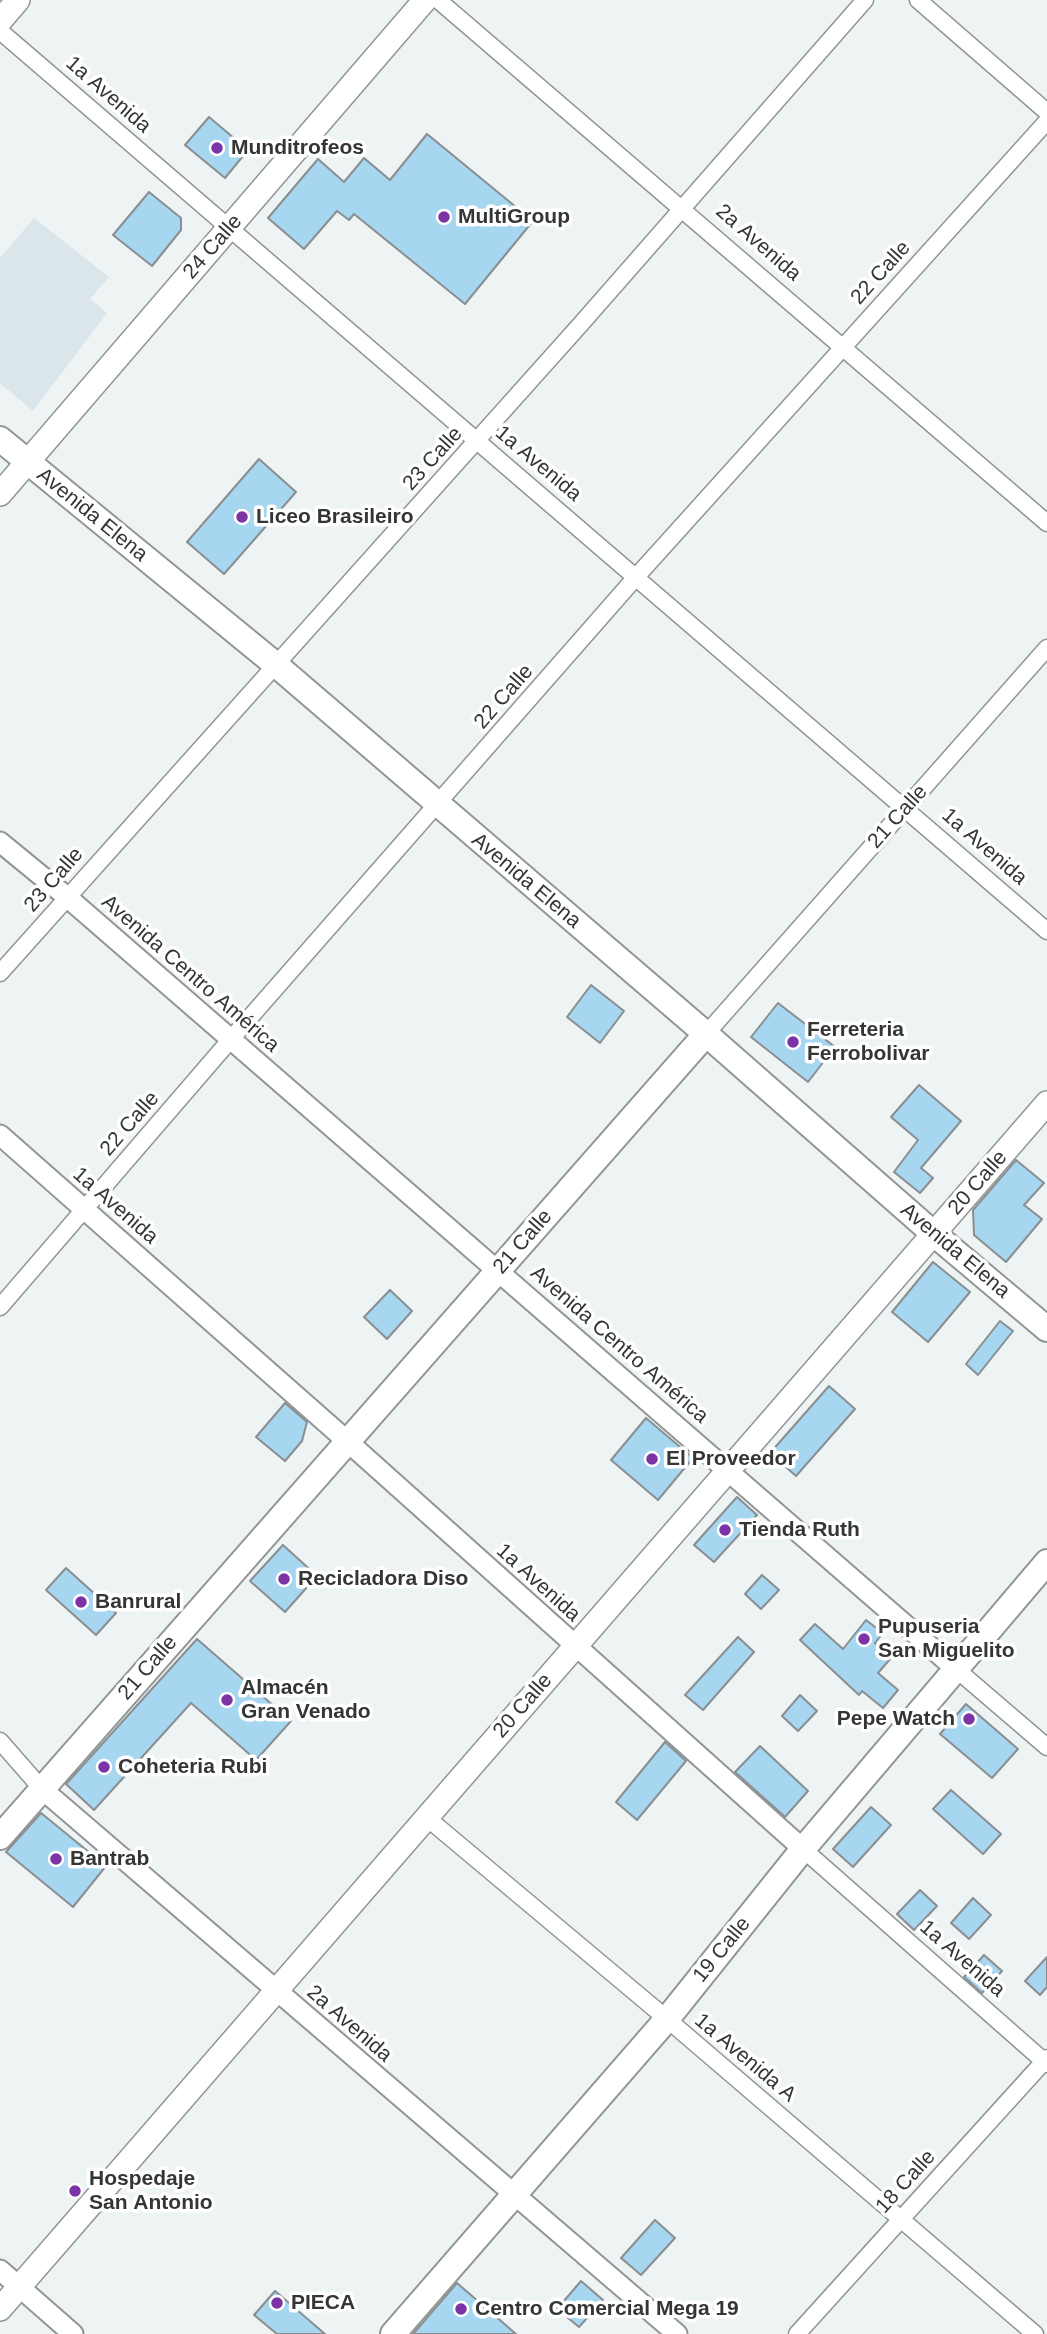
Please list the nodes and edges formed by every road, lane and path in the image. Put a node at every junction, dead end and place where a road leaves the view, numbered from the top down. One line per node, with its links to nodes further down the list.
1 (18, 0): 6 (main road)
2 (425, 0): 11 (main road, 24 Calle)
3 (438, 0): 10 (street, 2a Avenida)
4 (865, 0): 10 (street, 23 Calle)
5 (918, 0): 8 (street)
6 (0, 21)
7 (0, 31): 11 (street, 1a Avenida)
8 (1047, 111)
9 (1047, 121): 12 (street, 22 Calle)
10 (683, 209): 12 (street, 2a Avenida); 14 (street, 23 Calle)
11 (228, 229): 14 (street, 1a Avenida); 15 (main road, 24 Calle)
12 (844, 347): 17 (street, 2a Avenida); 18 (street, 22 Calle)
13 (0, 439): 15 (main road, Avenida Elena)
14 (476, 442): 18 (street, 1a Avenida); 20 (street, 23 Calle)
15 (27, 462): 16 (main road, 24 Calle); 20 (main road, Avenida Elena)
16 (0, 494)
17 (1047, 523)
18 (636, 577): 21 (street, 22 Calle); 22 (street, 1a Avenida)
19 (1047, 648): 22 (street, 21 Calle)
20 (275, 664): 21 (main road, Avenida Elena); 24 (street, 23 Calle)
21 (437, 805): 27 (main road, Avenida Elena); 28 (street, 22 Calle)
22 (905, 809): 25 (street, 1a Avenida); 27 (street, 21 Calle)
23 (0, 842): 24 (street, Avenida Centro América)
24 (67, 897): 26 (street, 23 Calle); 28 (street, Avenida Centro América)
25 (1047, 932)
26 (0, 974)
27 (706, 1034): 32 (main road, Avenida Elena); 33 (main road, 21 Calle)
28 (231, 1039): 31 (street, 22 Calle); 33 (street, Avenida Centro América)
29 (1047, 1103): 32 (main road, 20 Calle)
30 (0, 1135): 31 (street, 1a Avenida)
31 (85, 1209): 34 (street, 22 Calle); 36 (street, 1a Avenida)
32 (934, 1234): 35 (main road, Avenida Elena); 37 (main road, 20 Calle)
33 (498, 1270): 36 (main road, 21 Calle); 37 (street, Avenida Centro América)
34 (0, 1307)
35 (1047, 1329)
36 (347, 1441): 39 (street, 1a Avenida); 43 (main road, 21 Calle)
37 (729, 1470): 39 (main road, 20 Calle); 40 (street, Avenida Centro América)
38 (1047, 1562): 40 (main road, 19 Calle)
39 (575, 1647): 44 (main road, 20 Calle); 46 (street, 1a Avenida)
40 (956, 1669): 42 (street, Avenida Centro América); 46 (main road, 19 Calle)
41 (0, 1741): 43 (street, 2a Avenida)
42 (1047, 1747)
43 (42, 1789): 45 (main road, 21 Calle); 47 (street, 2a Avenida)
44 (426, 1817): 47 (main road, 20 Calle); 48 (street, 1a Avenida A)
45 (0, 1836)
46 (803, 1849): 48 (main road, 19 Calle); 49 (street, 1a Avenida)
47 (276, 1991): 50 (street, 2a Avenida); 53 (main road, 20 Calle)
48 (667, 2019): 50 (main road, 19 Calle); 51 (street, 1a Avenida A)
49 (1046, 2061): 51 (street, 18 Calle)
50 (515, 2195): 56 (main road, 19 Calle); 57 (street, 2a Avenida)
51 (901, 2219): 58 (street, 18 Calle); 59 (street, 1a Avenida A)
52 (0, 2270): 53 (street)
53 (20, 2287): 54 (main road, 20 Calle); 55 (street)
54 (0, 2309)
55 (73, 2334)
56 (393, 2334)
57 (677, 2334)
58 (797, 2334)
59 (1035, 2334)

